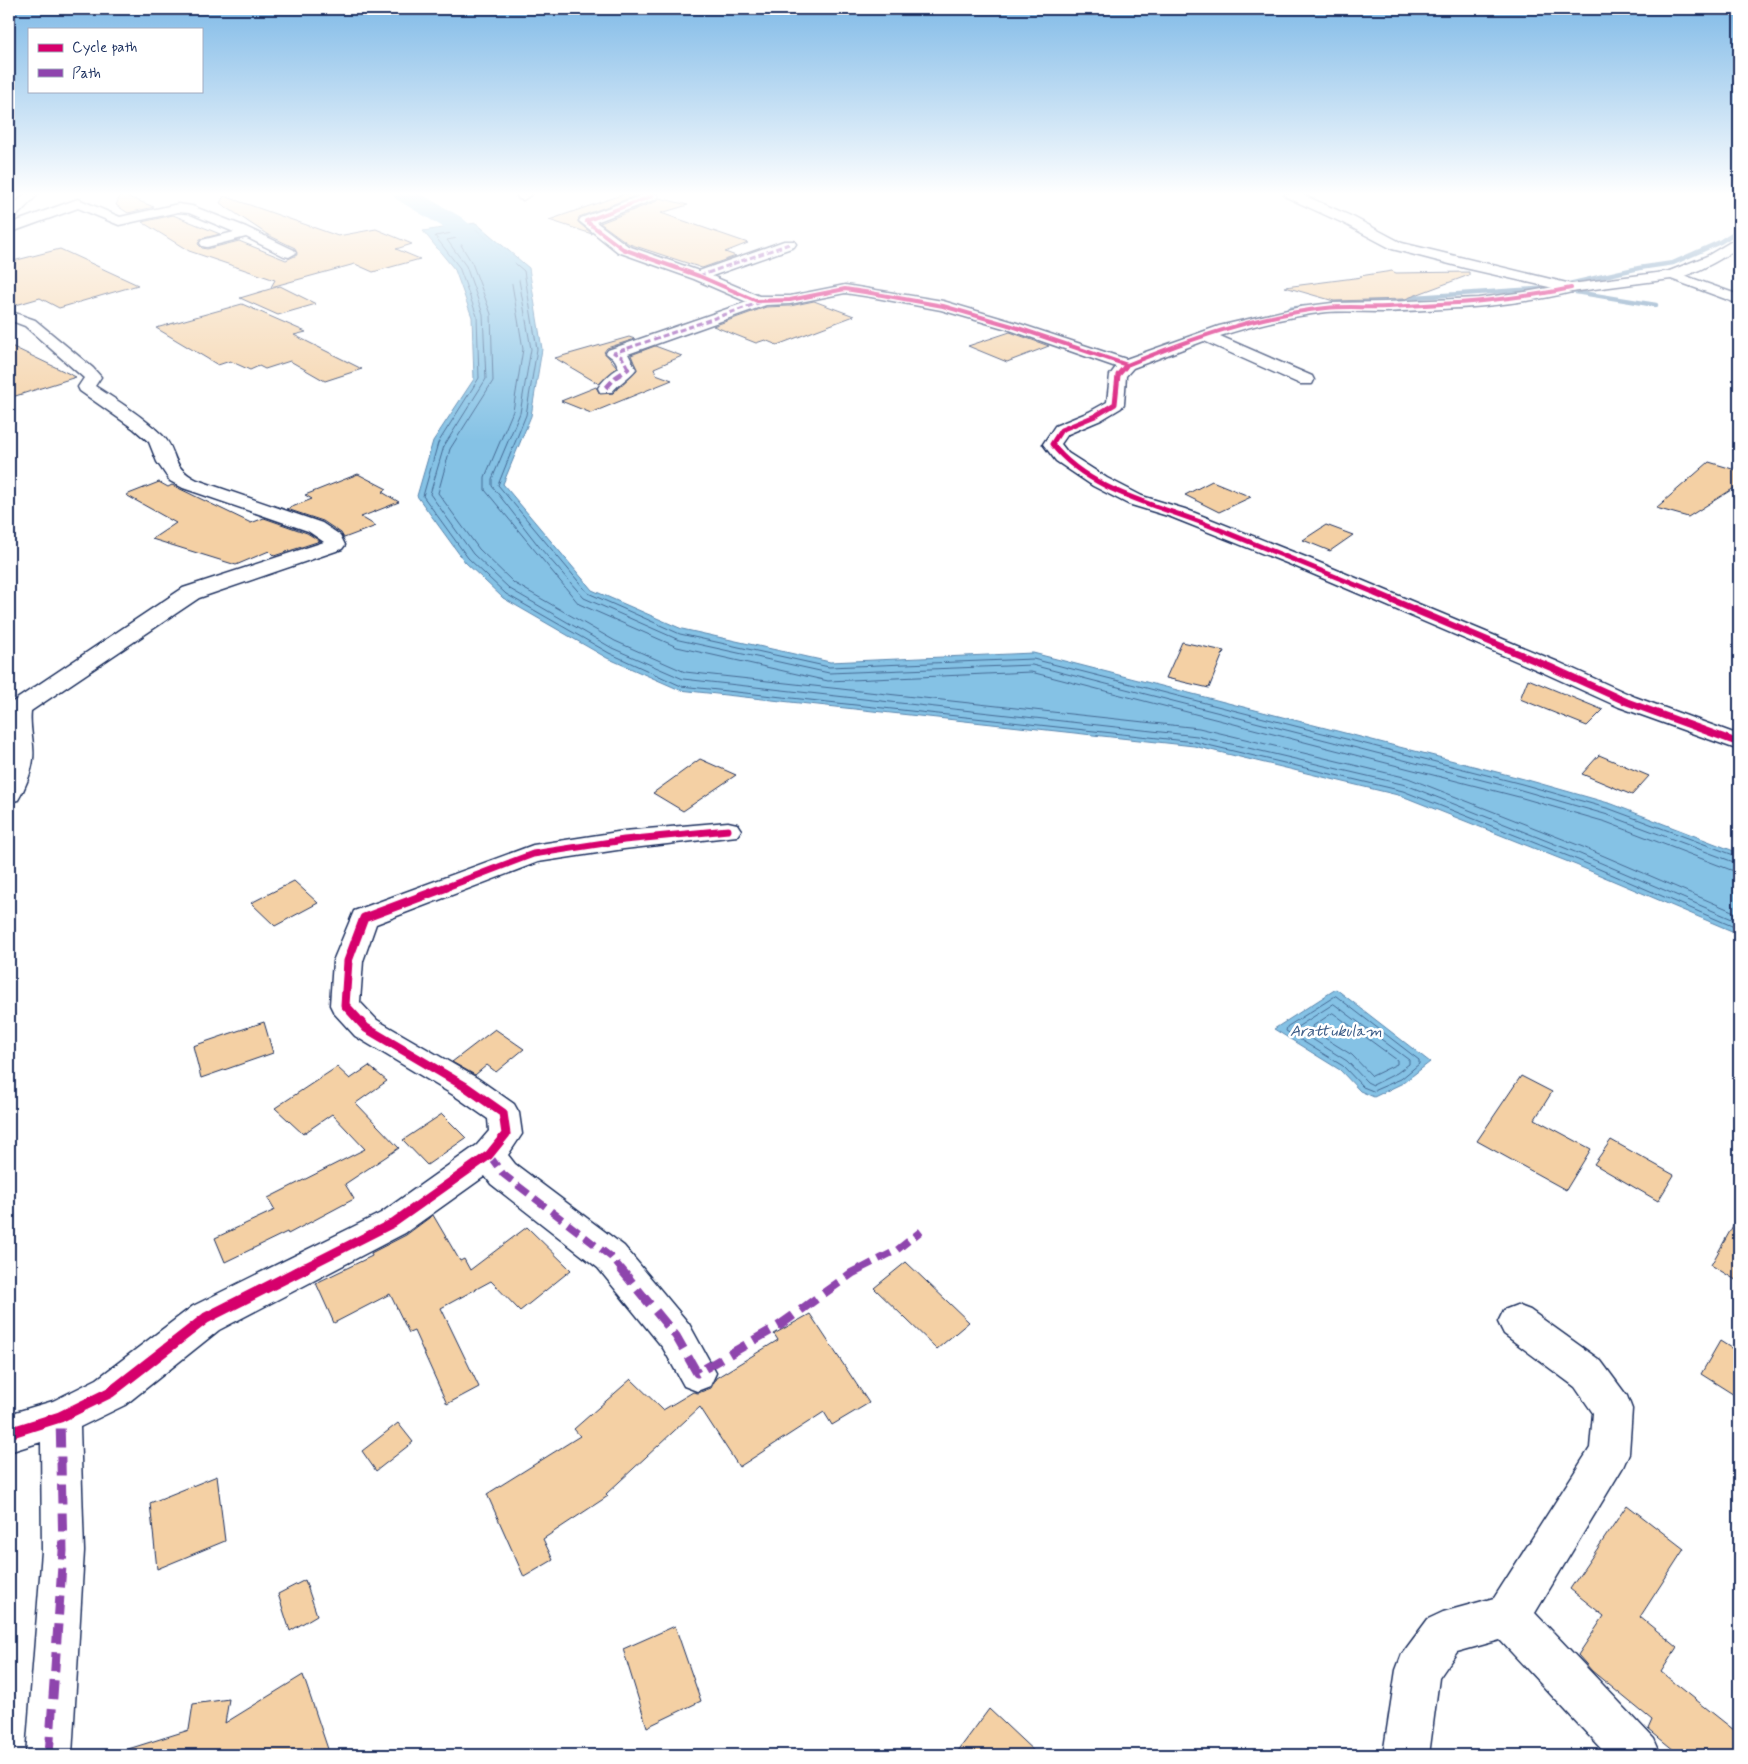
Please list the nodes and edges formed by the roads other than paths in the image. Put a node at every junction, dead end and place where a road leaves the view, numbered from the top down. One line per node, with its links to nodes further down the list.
1 (699, 276): 7 (street)
2 (1517, 276): 5 (street)
3 (1661, 276): 5 (street)
4 (1676, 276): 6 (street)
5 (1563, 288): 9 (street)
6 (1739, 300)
7 (761, 302): 10 (street); 12 (street)
8 (9, 315): 14 (street)
9 (1206, 336): 10 (street); 11 (street)
10 (1127, 365): 13 (street)
11 (1306, 380)
12 (606, 388)
13 (1739, 743)
14 (9, 794)
15 (728, 830): 16 (street)
16 (489, 1155): 18 (street); 19 (street)
17 (1517, 1322): 21 (street)
18 (697, 1372)
19 (60, 1417): 20 (street); 22 (street)
20 (9, 1434)
21 (1508, 1616): 23 (street); 24 (street)
22 (49, 1755)
23 (1406, 1755)
24 (1638, 1755)

